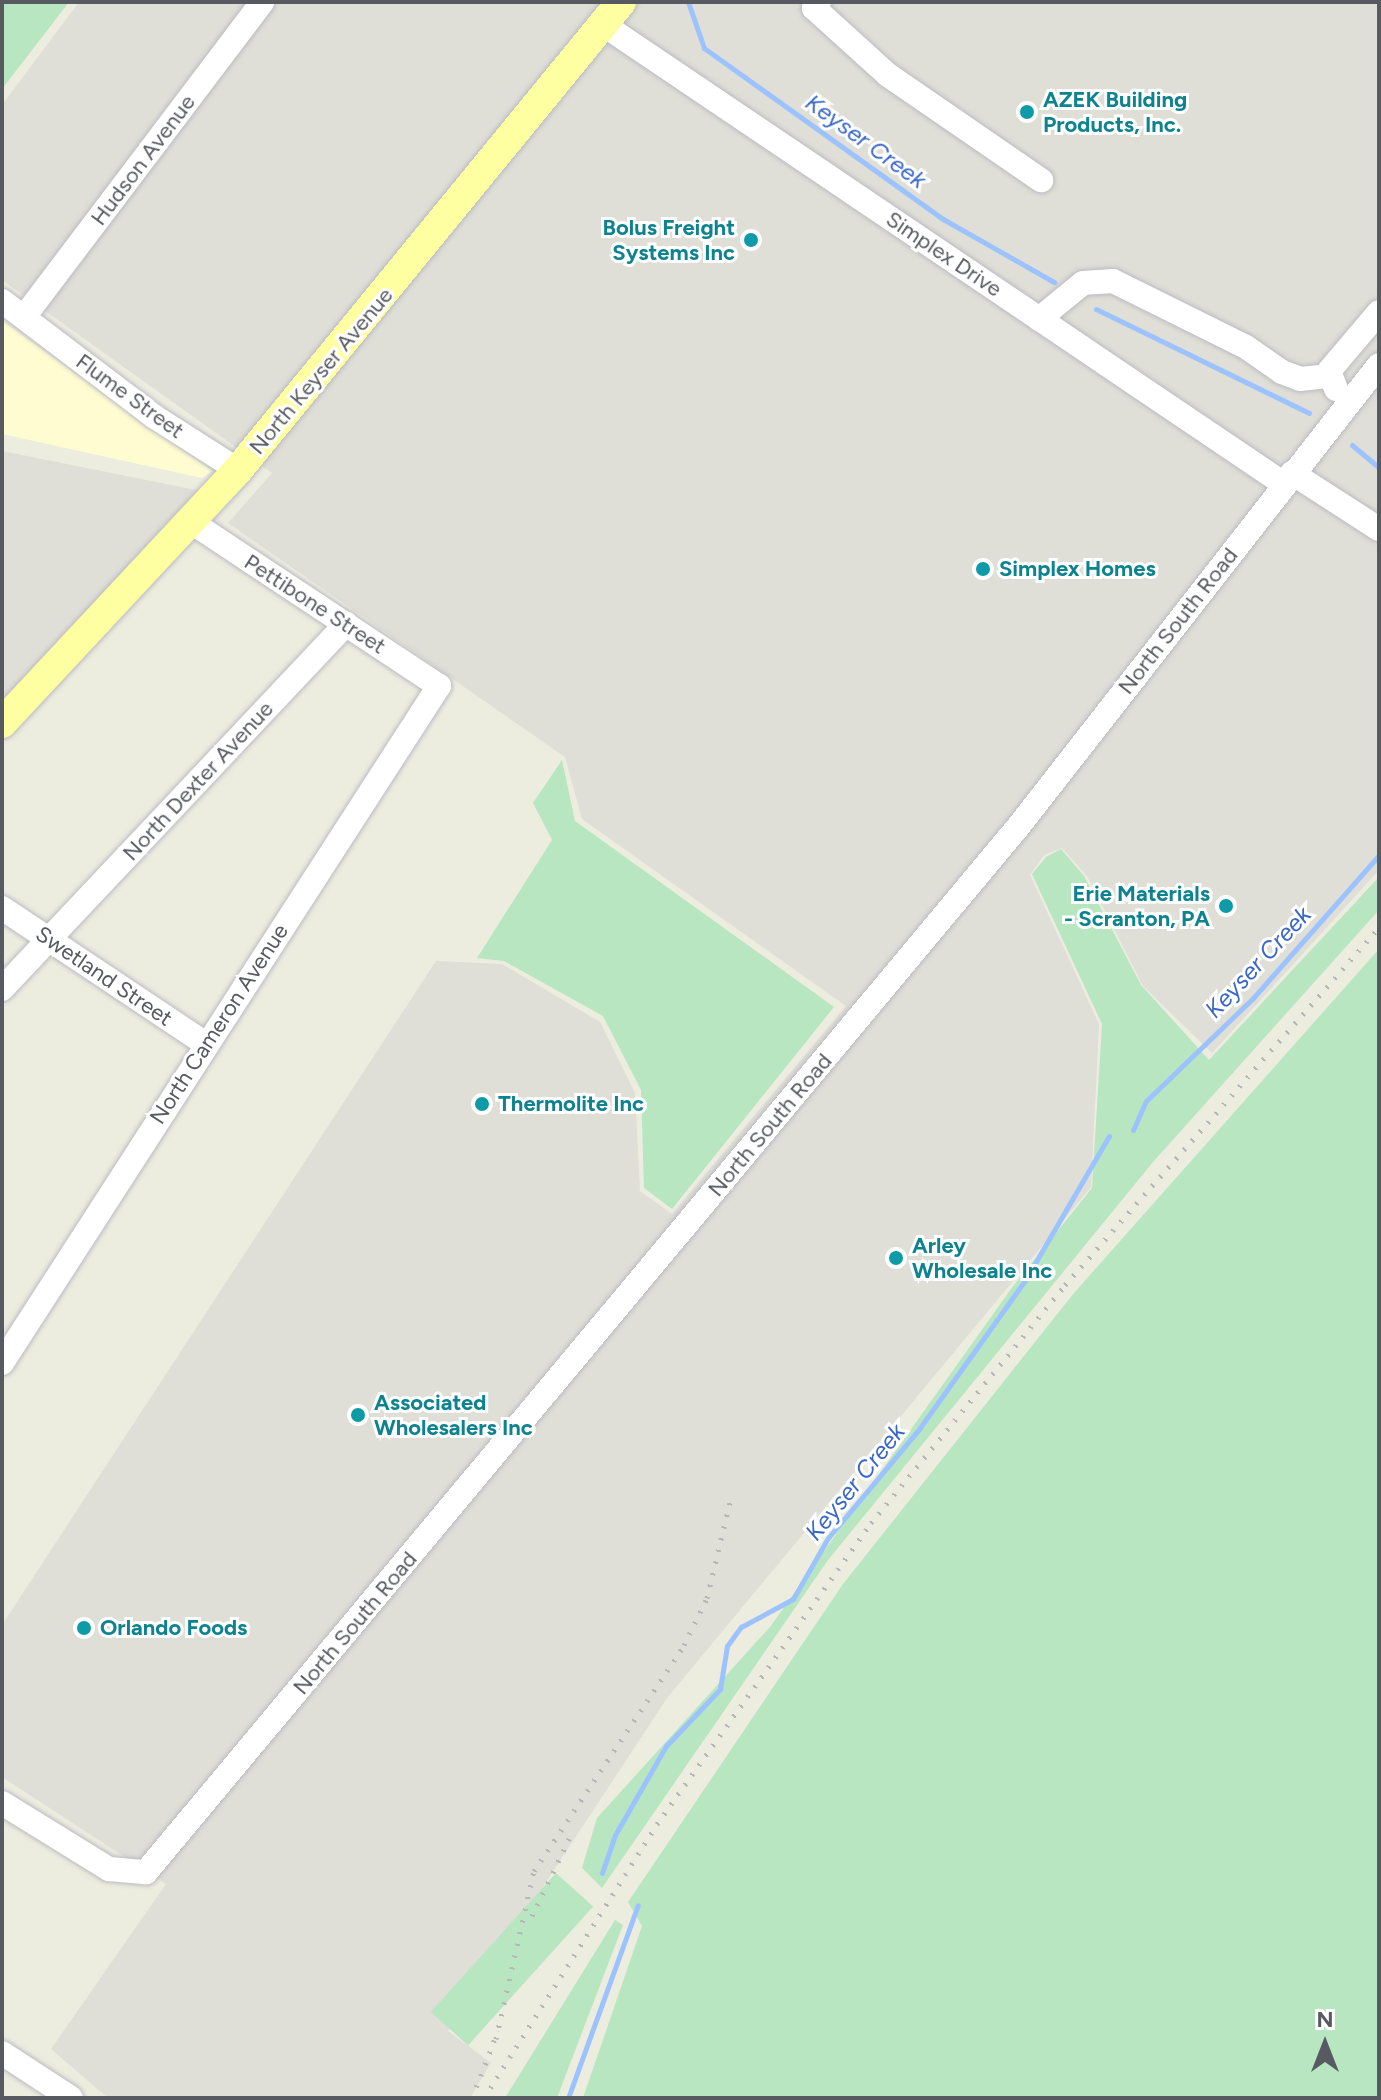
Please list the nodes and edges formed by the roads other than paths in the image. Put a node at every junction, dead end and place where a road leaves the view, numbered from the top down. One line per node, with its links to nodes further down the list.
1 (262, 2): 7 (street, Hudson Avenue)
2 (819, 2): 4 (street)
3 (613, 14): 8 (street, Simplex Drive); 12 (main road, North Keyser Avenue)
4 (1041, 180)
5 (2, 301): 7 (street, Flume Street)
6 (1379, 312): 10 (street)
7 (24, 317): 12 (street, Flume Street)
8 (1039, 319): 10 (street); 13 (street, Simplex Drive)
9 (1379, 365): 11 (street, North South Road)
10 (1330, 376): 11 (street)
11 (1349, 402): 13 (street, North South Road)
12 (238, 470): 14 (main road, North Keyser Avenue)
13 (1288, 479): 15 (street, Simplex Drive); 24 (street, North South Road)
14 (191, 522): 16 (street, Pettibone Street); 18 (main road, North Keyser Avenue)
15 (1379, 529)
16 (346, 624): 17 (street, Pettibone Street); 20 (street, North Dexter Avenue)
17 (439, 686): 22 (street, North Cameron Avenue)
18 (2, 723)
19 (2, 908): 20 (street, Swetland Street)
20 (50, 938): 21 (street, North Dexter Avenue); 22 (street, Swetland Street)
21 (2, 989)
22 (206, 1044): 23 (street, North Cameron Avenue)
23 (2, 1363)
24 (2, 1803)
25 (3, 2056): 26 (street)
26 (71, 2098)

